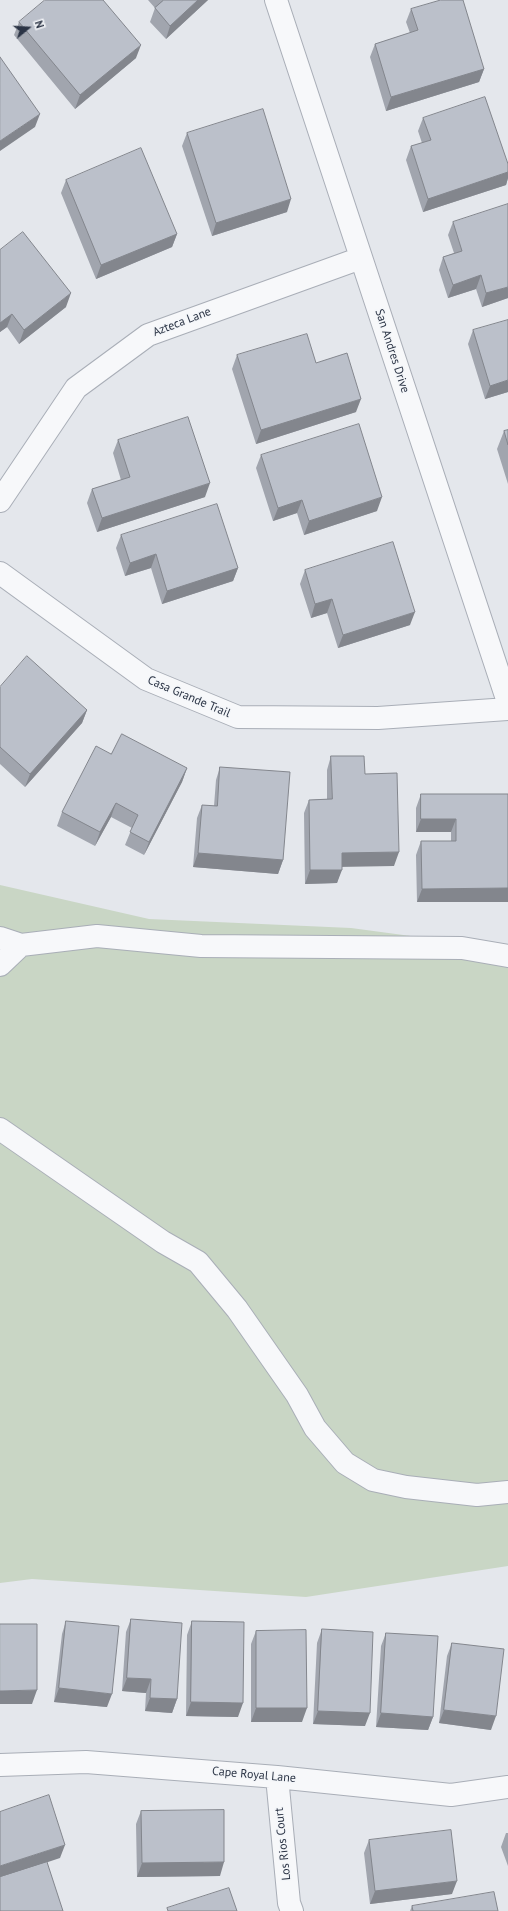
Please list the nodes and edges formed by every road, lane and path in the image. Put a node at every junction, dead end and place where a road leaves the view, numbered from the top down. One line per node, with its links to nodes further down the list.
1 (276, 0): 2 (street, San Andres Drive)
2 (361, 258): 3 (street, Azteca Lane); 5 (street, San Andres Drive)
3 (0, 501)
4 (0, 573): 6 (street, Casa Grande Trail)
5 (508, 702)
6 (508, 710)
7 (0, 938): 8 (street)
8 (21, 945): 9 (street); 10 (street)
9 (508, 956)
10 (0, 965)
11 (0, 1129): 12 (street)
12 (508, 1492)
13 (0, 1765): 14 (street, Cape Royal Lane)
14 (277, 1776): 15 (street, Cape Royal Lane); 16 (street, Los Rios Court)
15 (508, 1787)
16 (292, 1911)

